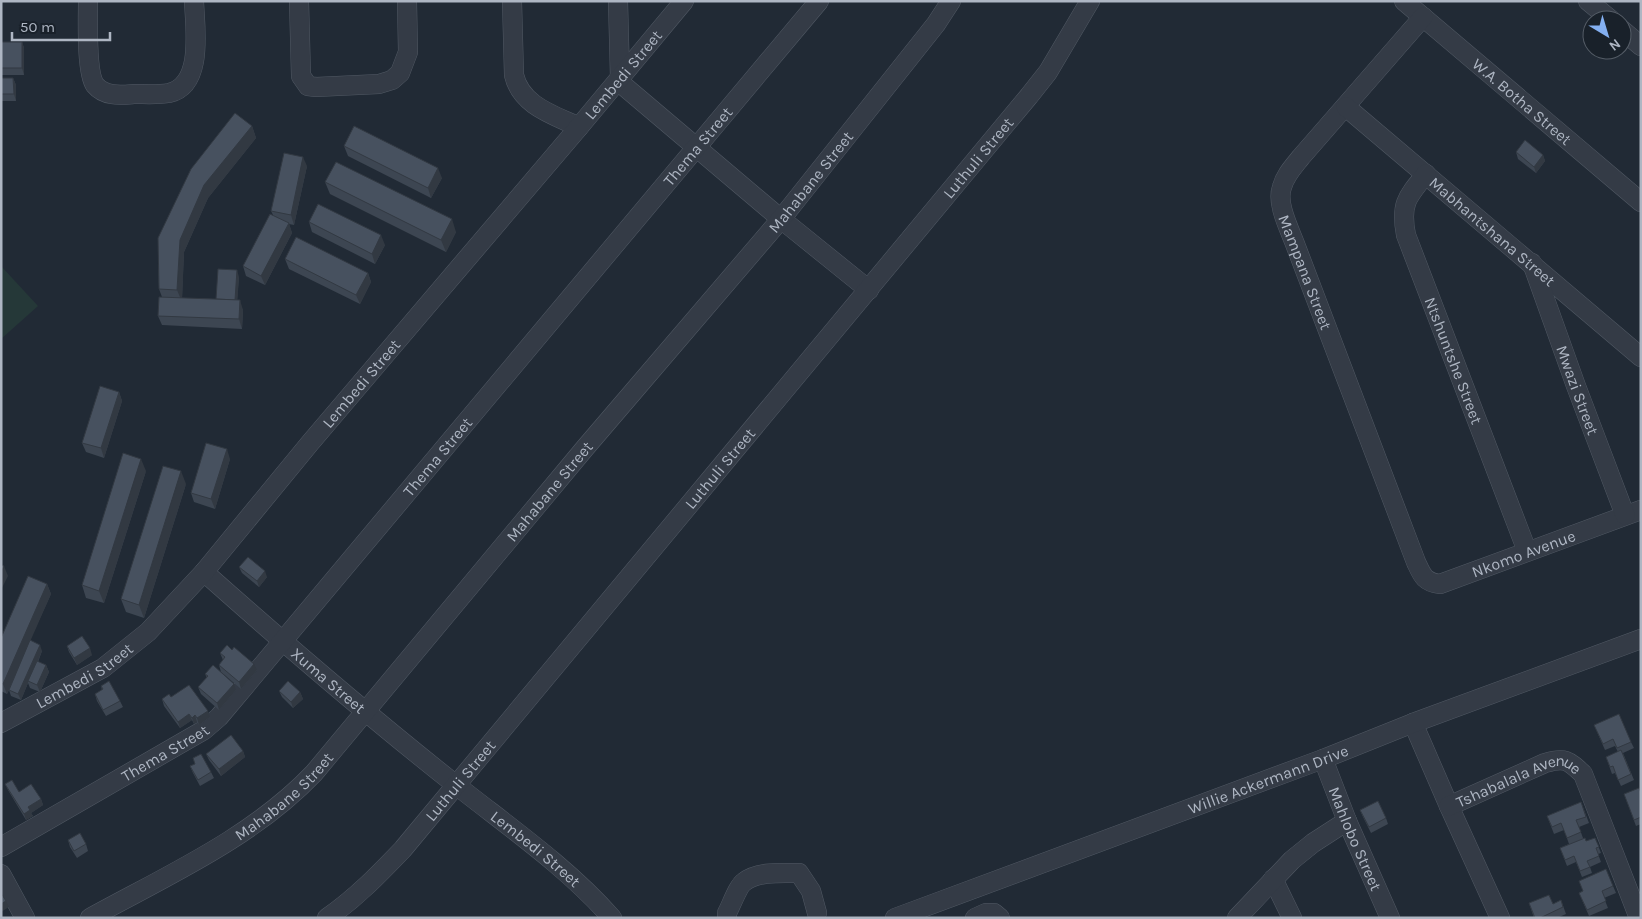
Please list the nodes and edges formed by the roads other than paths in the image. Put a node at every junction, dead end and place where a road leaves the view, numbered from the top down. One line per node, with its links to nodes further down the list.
1 (88, 1): 2 (street)
2 (194, 1)
3 (299, 1): 4 (street)
4 (407, 1)
5 (512, 1): 17 (street)
6 (618, 1): 15 (street)
7 (684, 1): 15 (street, Lembedi Street)
8 (819, 1): 18 (street, Thema Street)
9 (951, 1): 21 (street, Mahabane Street)
10 (1090, 1): 23 (street, Luthuli Street)
11 (1404, 1): 14 (street, W.A. Botha Street)
12 (1588, 1): 13 (street)
13 (1598, 10)
14 (1423, 17): 16 (street, Mampana Street); 20 (street, W.A. Botha Street)
15 (619, 80): 17 (street, Lembedi Street); 18 (street)
16 (1346, 107): 19 (street, Mabhantshana Street); 27 (street, Mampana Street)
17 (579, 127): 28 (street, Lembedi Street)
18 (697, 147): 21 (street); 30 (street, Thema Street)
19 (1426, 174): 22 (street, Mabhantshana Street); 26 (street, Ntshuntshe Street)
20 (1641, 202)
21 (781, 219): 23 (street); 31 (street, Mahabane Street)
22 (1532, 263): 24 (street, Mabhantshana Street); 25 (street, Mwazi Street)
23 (868, 290): 35 (street, Luthuli Street)
24 (1641, 357)
25 (1633, 512): 26 (street, Nkomo Avenue)
26 (1527, 551): 27 (street, Nkomo Avenue)
27 (1416, 562)
28 (204, 572): 30 (street, Xuma Street); 32 (street, Lembedi Street)
29 (1641, 639): 33 (street, Willie Ackermann Drive)
30 (283, 642): 31 (street, Xuma Street); 38 (street, Thema Street)
31 (365, 710): 35 (street, Xuma Street); 43 (street, Mahabane Street)
32 (1, 723)
33 (1413, 723): 34 (street, Willie Ackermann Drive); 36 (street)
34 (1323, 759): 37 (street, Mahlobo Street); 47 (street, Willie Ackermann Drive)
35 (456, 785): 44 (street, Luthuli Street); 45 (street, Lembedi Street)
36 (1448, 806): 53 (street); 54 (street, Tshabalala Avenue)
37 (1347, 821): 40 (street); 52 (street, Mahlobo Street)
38 (1, 847)
39 (1, 874): 42 (street)
40 (1273, 879): 50 (street); 51 (street)
41 (817, 913): 46 (street)
42 (25, 918)
43 (90, 918)
44 (327, 918)
45 (612, 918)
46 (727, 918)
47 (895, 918)
48 (975, 918): 49 (street)
49 (1000, 918)
50 (1237, 918)
51 (1292, 918)
52 (1390, 918)
53 (1500, 918)
54 (1639, 918)

